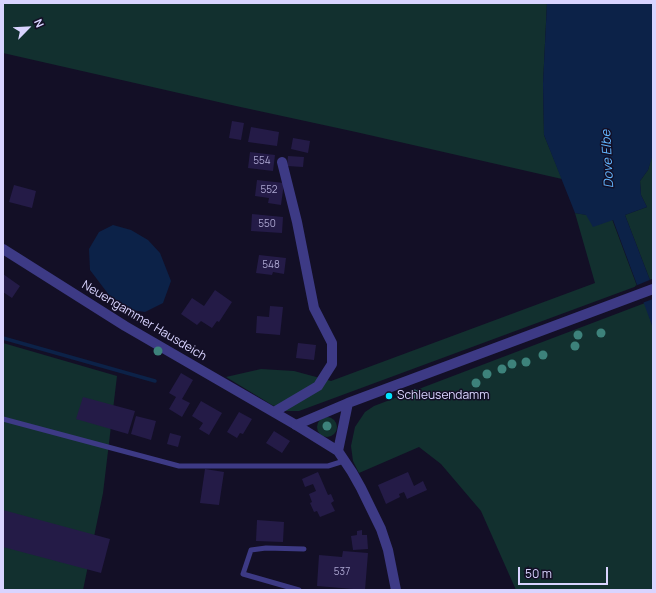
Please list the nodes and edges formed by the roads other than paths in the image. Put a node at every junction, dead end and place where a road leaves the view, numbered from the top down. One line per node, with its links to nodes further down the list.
1 (282, 162): 5 (street)
2 (3, 249): 5 (street, Neuengammer Hausdeich)
3 (653, 289): 4 (street)
4 (348, 403): 7 (street); 8 (street)
5 (274, 412): 7 (street, Neuengammer Hausdeich)
6 (3, 419): 9 (lane)
7 (296, 425): 8 (street, Neuengammer Hausdeich)
8 (338, 452): 9 (street, Neuengammer Hausdeich)
9 (344, 461): 12 (street, Neuengammer Hausdeich)
10 (304, 549): 11 (lane)
11 (299, 590)
12 (396, 590)

